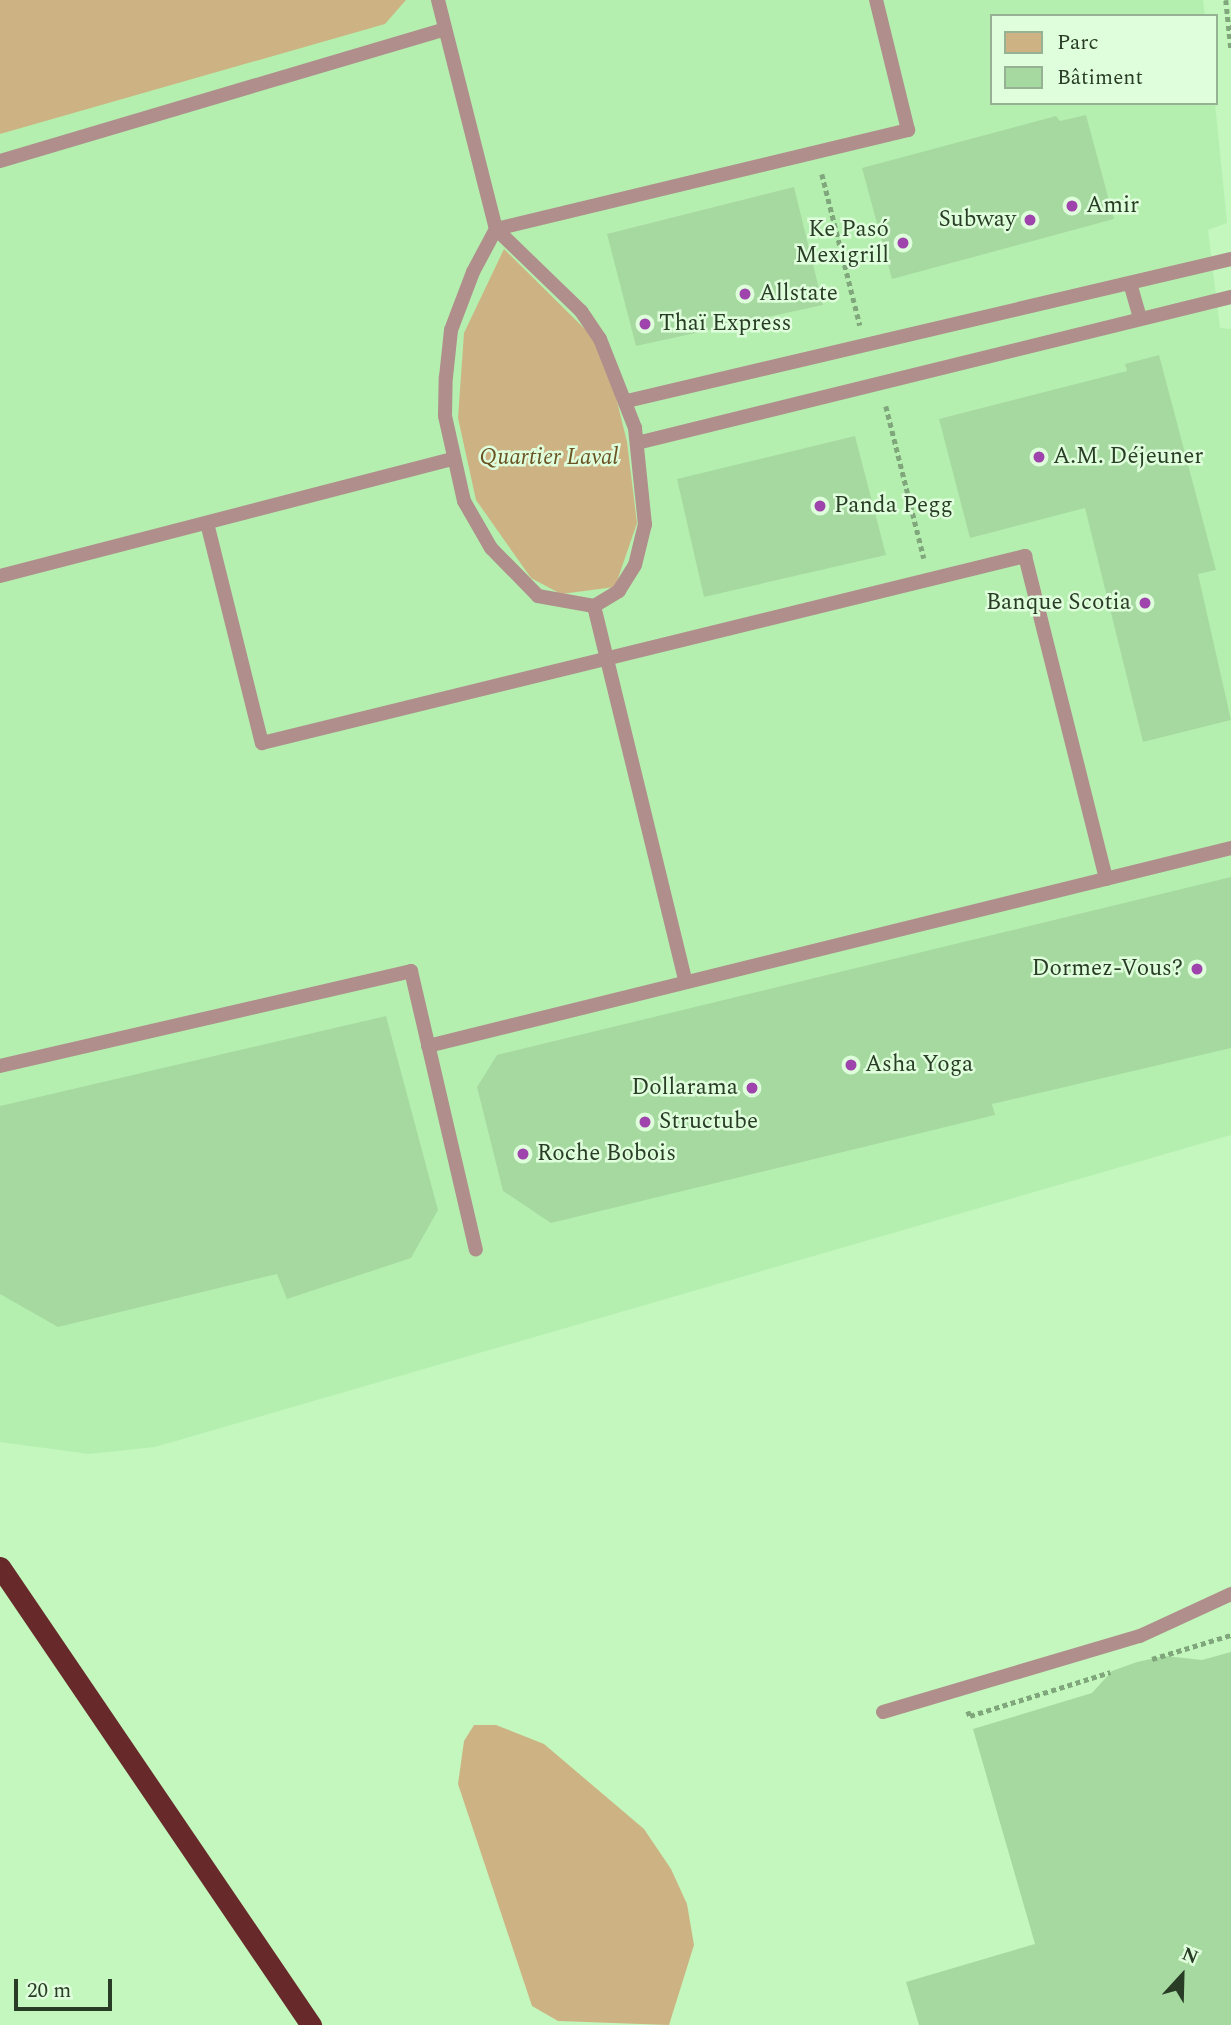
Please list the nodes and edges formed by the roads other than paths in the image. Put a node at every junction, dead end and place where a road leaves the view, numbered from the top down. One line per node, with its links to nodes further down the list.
1 (438, 0): 3 (lane)
2 (876, 0): 5 (lane)
3 (445, 29): 4 (lane); 5 (lane)
4 (0, 161)
5 (496, 229): 10 (lane); 12 (lane)
6 (1231, 259): 7 (lane)
7 (1130, 283): 9 (lane); 10 (lane)
8 (1231, 297): 9 (lane)
9 (1140, 319): 11 (lane)
10 (627, 401): 11 (lane)
11 (637, 443): 15 (lane)
12 (454, 459): 13 (lane); 15 (lane)
13 (207, 523): 14 (lane); 16 (lane)
14 (0, 576)
15 (594, 606): 16 (lane)
16 (607, 658): 18 (lane); 19 (lane)
17 (1231, 848): 18 (lane)
18 (1105, 879): 19 (lane)
19 (686, 982): 20 (lane)
20 (428, 1046): 21 (lane); 22 (lane)
21 (0, 1066)
22 (476, 1250)
23 (0, 1566): 26 (highway)
24 (1231, 1594): 25 (lane)
25 (883, 1712)
26 (311, 2025)

